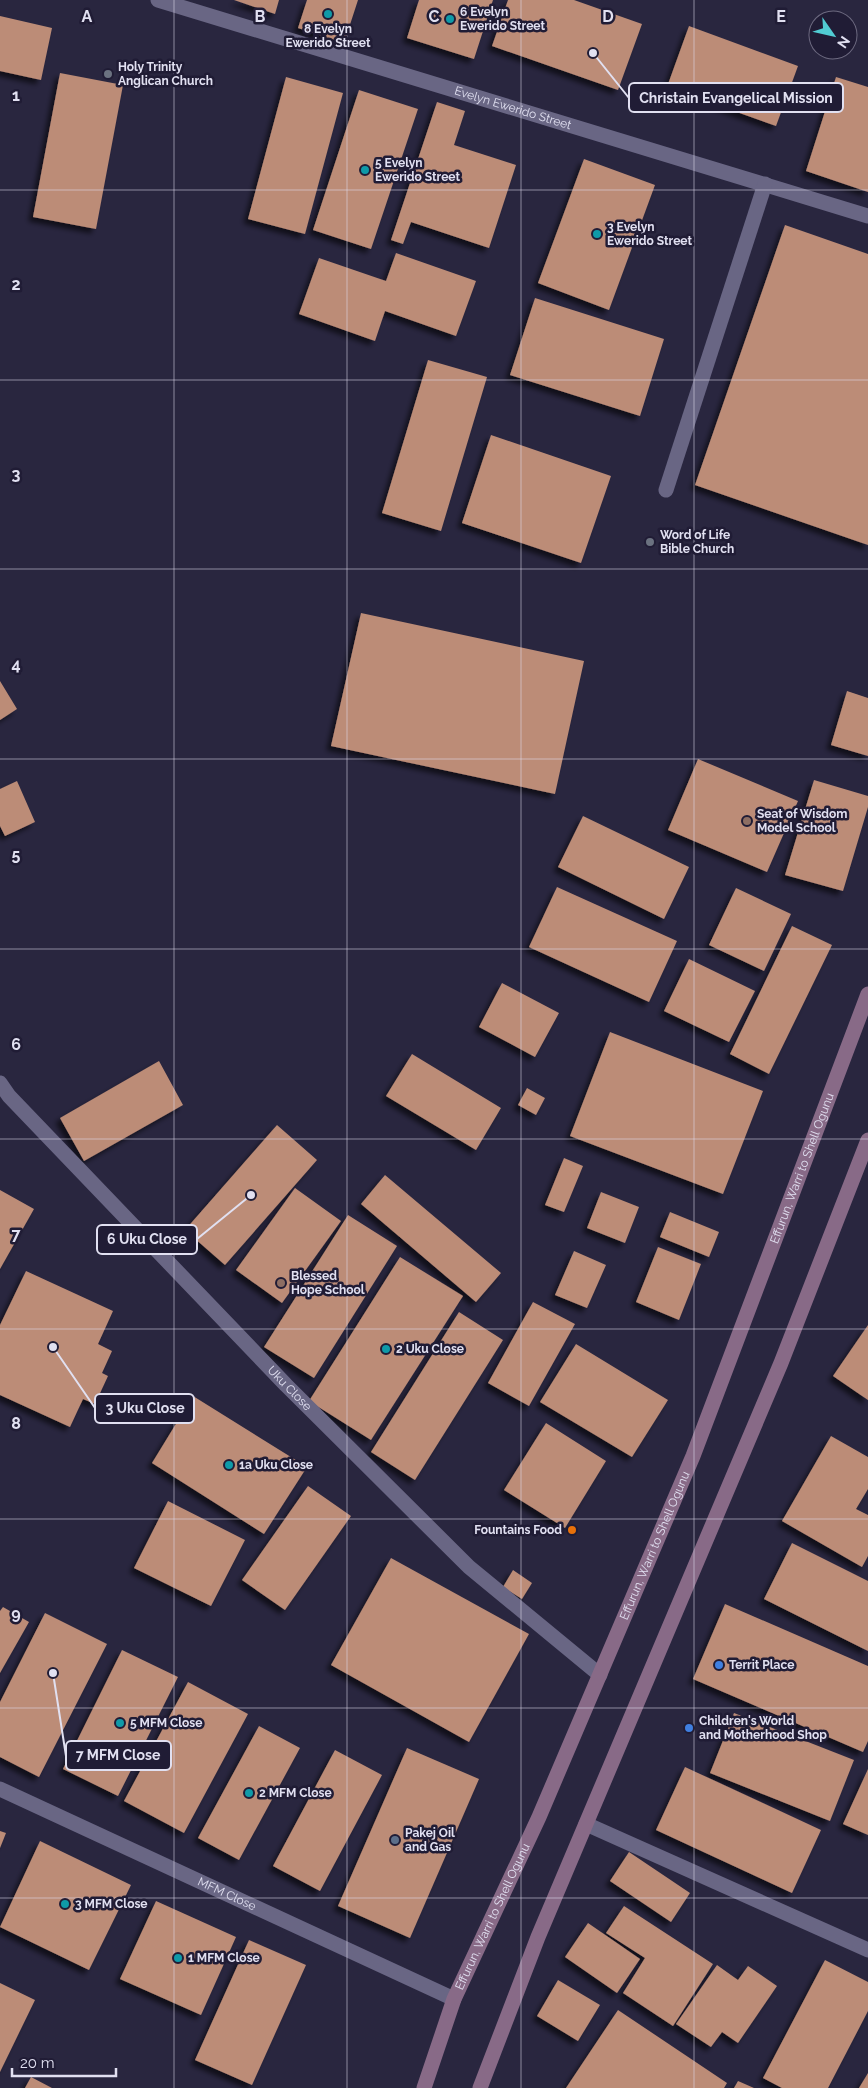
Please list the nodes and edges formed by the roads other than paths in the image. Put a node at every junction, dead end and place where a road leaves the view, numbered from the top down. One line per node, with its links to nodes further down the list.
1 (158, 0): 2 (street, Evelyn Ewerido Street)
2 (766, 184): 3 (street, Evelyn Ewerido Street); 4 (street)
3 (868, 216)
4 (666, 490)
5 (868, 994): 8 (main road, Effurun, Warri to Shell Ogunu)
6 (0, 1083): 8 (street, Uku Close)
7 (868, 1140): 10 (main road)
8 (600, 1675): 12 (main road, Effurun, Warri to Shell Ogunu)
9 (0, 1790): 12 (street, MFM Close)
10 (586, 1824): 11 (street); 14 (main road)
11 (868, 1950)
12 (454, 1999): 13 (main road, Effurun, Warri to Shell Ogunu)
13 (424, 2088)
14 (480, 2088)

